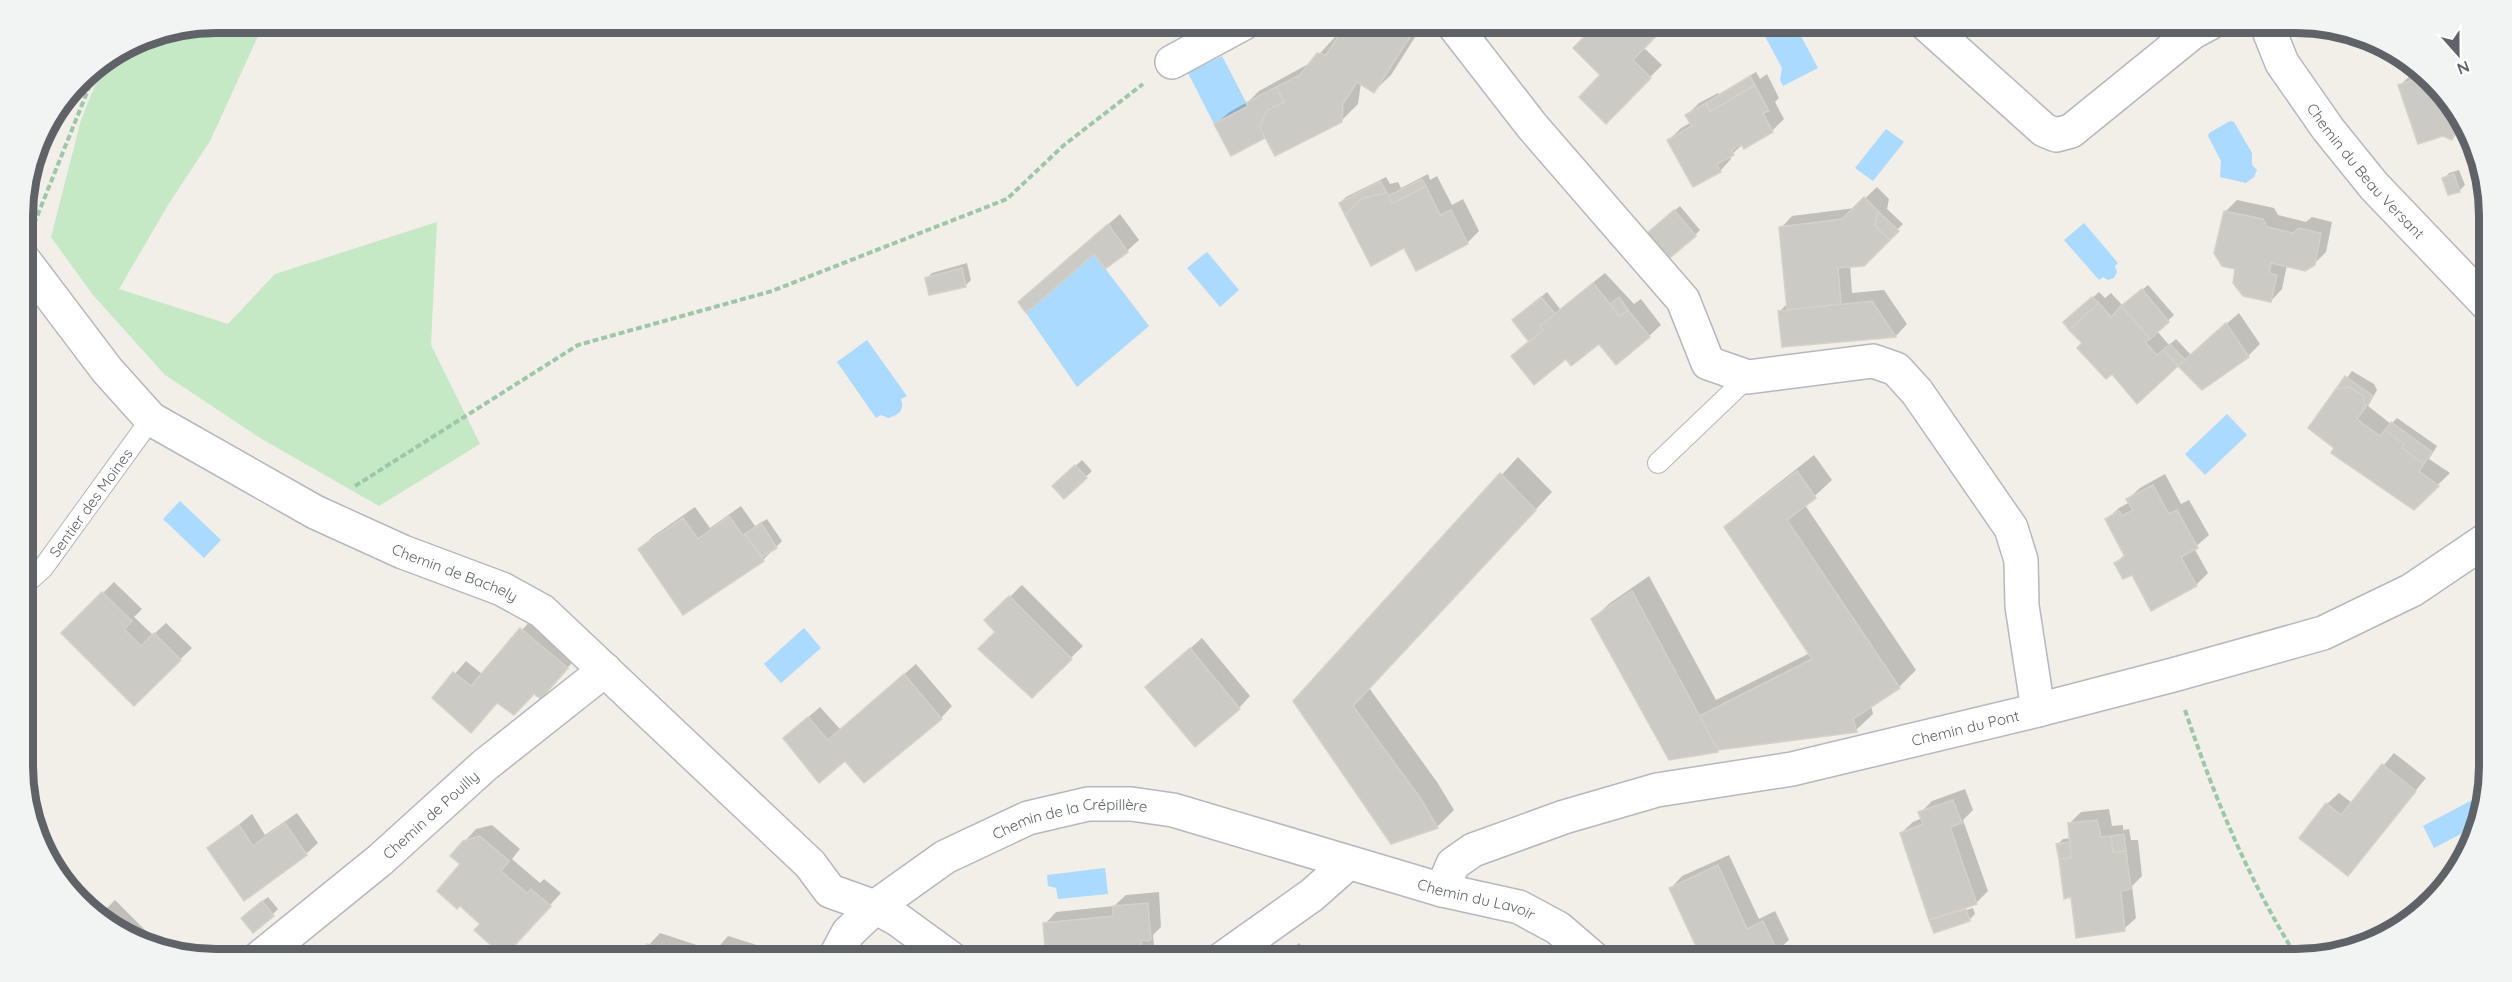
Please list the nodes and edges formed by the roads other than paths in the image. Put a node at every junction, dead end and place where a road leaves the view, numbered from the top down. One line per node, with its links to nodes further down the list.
1 (1224, 33): 6 (street)
2 (1460, 33): 9 (street)
3 (1937, 33): 4 (street)
4 (2192, 33)
5 (2270, 33): 8 (street, Chemin du Beau Versant)
6 (1172, 62)
7 (33, 253): 10 (street, Chemin de Bachely)
8 (2479, 296)
9 (1748, 377): 11 (lane); 15 (street)
10 (151, 419): 13 (lane, Sentier des Moines); 14 (street, Chemin de Bachely)
11 (1658, 463)
12 (2479, 545): 15 (street, Chemin du Pont)
13 (33, 577)
14 (605, 670): 18 (street, Chemin de Bachely); 19 (street, Chemin de Pouilly)
15 (2038, 710): 17 (street, Chemin du Pont)
16 (1348, 863): 17 (street, Chemin du Lavoir); 18 (street, Chemin de la Crépillère); 22 (street)
17 (1442, 890): 23 (street, Chemin du Lavoir)
18 (875, 907): 20 (street, Chemin de la Crépillère); 21 (street, Chemin de Bachely)
19 (272, 949)
20 (840, 949)
21 (938, 949)
22 (1236, 949)
23 (1582, 949)

